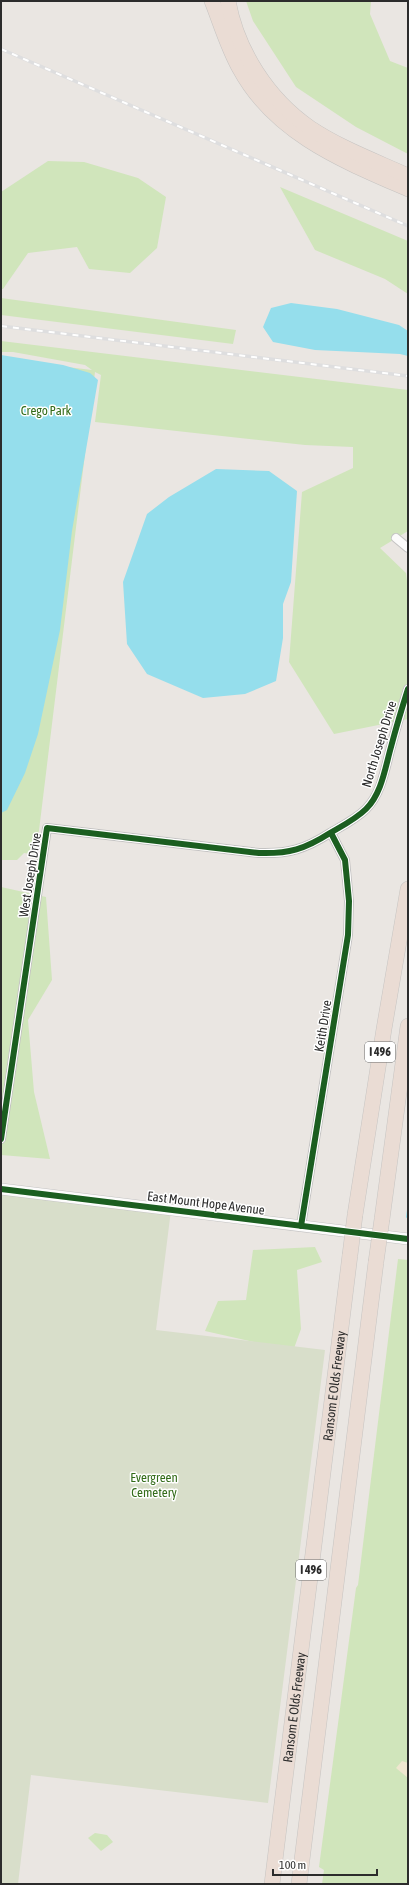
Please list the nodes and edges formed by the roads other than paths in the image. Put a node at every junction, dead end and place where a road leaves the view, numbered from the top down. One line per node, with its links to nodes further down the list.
1 (212, 1): 4 (highway)
2 (217, 1): 4 (highway)
3 (228, 1): 5 (highway)
4 (228, 44): 6 (highway)
5 (408, 176)
6 (408, 189)
7 (396, 538): 8 (street)
8 (408, 548)
9 (408, 689): 10 (street, North Joseph Drive)
10 (331, 833): 13 (street, West Joseph Drive); 15 (street, Keith Drive)
11 (408, 889): 17 (highway, Ransom E Olds Freeway / I 496, bridge)
12 (408, 1026): 18 (highway, Ransom E Olds Freeway / I 496, bridge)
13 (1, 1139)
14 (1, 1189): 15 (street, East Mount Hope Avenue)
15 (301, 1226): 16 (street, East Mount Hope Avenue)
16 (408, 1240)
17 (272, 1884)
18 (299, 1884)

